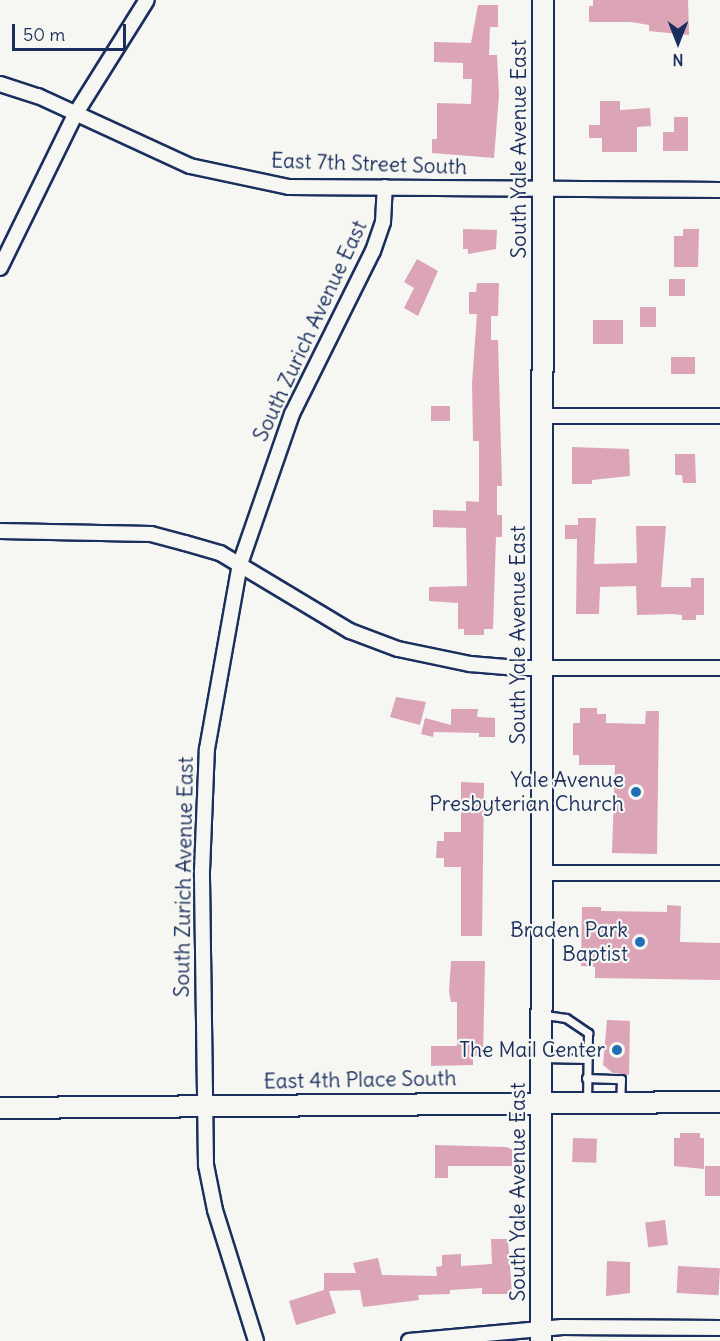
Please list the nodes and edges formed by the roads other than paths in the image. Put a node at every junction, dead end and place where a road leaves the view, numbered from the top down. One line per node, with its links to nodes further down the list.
1 (147, 0): 4 (street)
2 (543, 0): 6 (main road, South Yale Avenue East)
3 (0, 84): 4 (street, East 7th Street South)
4 (76, 114): 5 (street, East 7th Street South); 8 (street)
5 (385, 187): 6 (street, East 7th Street South); 12 (street, South Zurich Avenue East)
6 (544, 190): 7 (street, East 7th Street South); 9 (main road, South Yale Avenue East)
7 (720, 190)
8 (0, 268)
9 (542, 416): 10 (street); 13 (main road, South Yale Avenue East)
10 (720, 416)
11 (0, 531): 12 (street)
12 (240, 564): 13 (street); 25 (street, South Zurich Avenue East)
13 (542, 668): 14 (street); 15 (main road, South Yale Avenue East)
14 (720, 668)
15 (542, 873): 16 (street); 17 (main road, South Yale Avenue East)
16 (720, 873)
17 (542, 1015): 18 (main road, South Yale Avenue East); 19 (lane)
18 (542, 1058): 19 (lane); 22 (main road, South Yale Avenue East)
19 (587, 1059): 20 (lane)
20 (586, 1078): 23 (lane); 24 (lane)
21 (720, 1102): 24 (main road, East 4th Place South)
22 (542, 1103): 23 (main road, East 4th Place South); 25 (main road, East 4th Place South); 28 (main road, South Yale Avenue East)
23 (587, 1103): 24 (main road, East 4th Place South)
24 (620, 1103)
25 (202, 1107): 26 (main road, East 4th Place South); 29 (street, South Zurich Avenue East)
26 (0, 1108)
27 (720, 1328): 28 (street)
28 (541, 1336): 30 (street)
29 (256, 1341)
30 (409, 1341)

